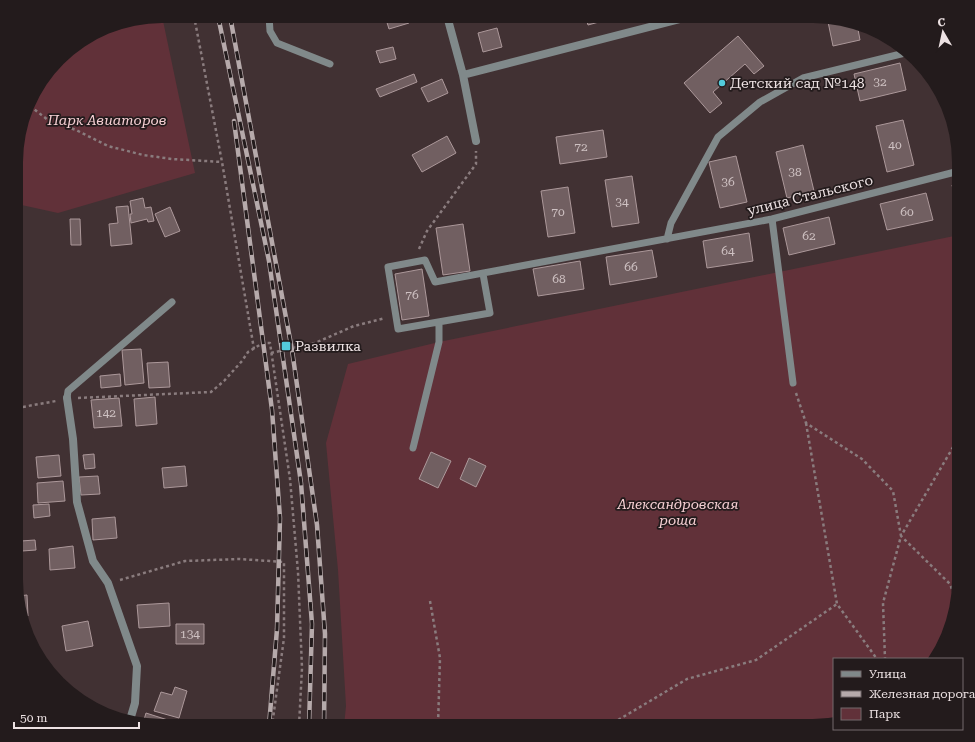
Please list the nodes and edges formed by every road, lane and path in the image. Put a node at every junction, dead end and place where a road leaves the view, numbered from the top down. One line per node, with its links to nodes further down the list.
1 (195, 23): 10 (path)
2 (269, 23): 6 (lane)
3 (449, 23): 7 (street)
4 (665, 23): 7 (street)
5 (900, 54): 13 (lane)
6 (330, 64)
7 (463, 75): 9 (street)
8 (34, 109): 10 (path)
9 (476, 141): 14 (path)
10 (222, 162): 19 (path)
11 (952, 172): 12 (lane, улица Стальского)
12 (772, 219): 13 (lane, улица Стальского); 21 (lane)
13 (667, 239): 15 (lane, улица Стальского)
14 (412, 262): 15 (lane, улица Стальского); 17 (lane, улица Стальского)
15 (483, 274): 18 (lane, улица Стальского)
16 (172, 302): 22 (lane)
17 (396, 316): 18 (lane, улица Стальского); 20 (path)
18 (439, 322): 25 (lane)
19 (254, 349): 20 (path); 22 (path)
20 (271, 353): 36 (path)
21 (793, 383): 24 (path)
22 (67, 398): 23 (path); 28 (street)
23 (23, 407)
24 (806, 424): 27 (path); 31 (path)
25 (412, 448)
26 (952, 449): 27 (path)
27 (901, 536): 29 (path); 33 (path)
28 (108, 583): 34 (street); 35 (path)
29 (952, 589)
30 (430, 601): 37 (path)
31 (838, 604): 32 (path); 38 (path)
32 (876, 658)
33 (885, 658)
34 (131, 715)
35 (273, 719)
36 (299, 719)
37 (438, 719)
38 (620, 719)

